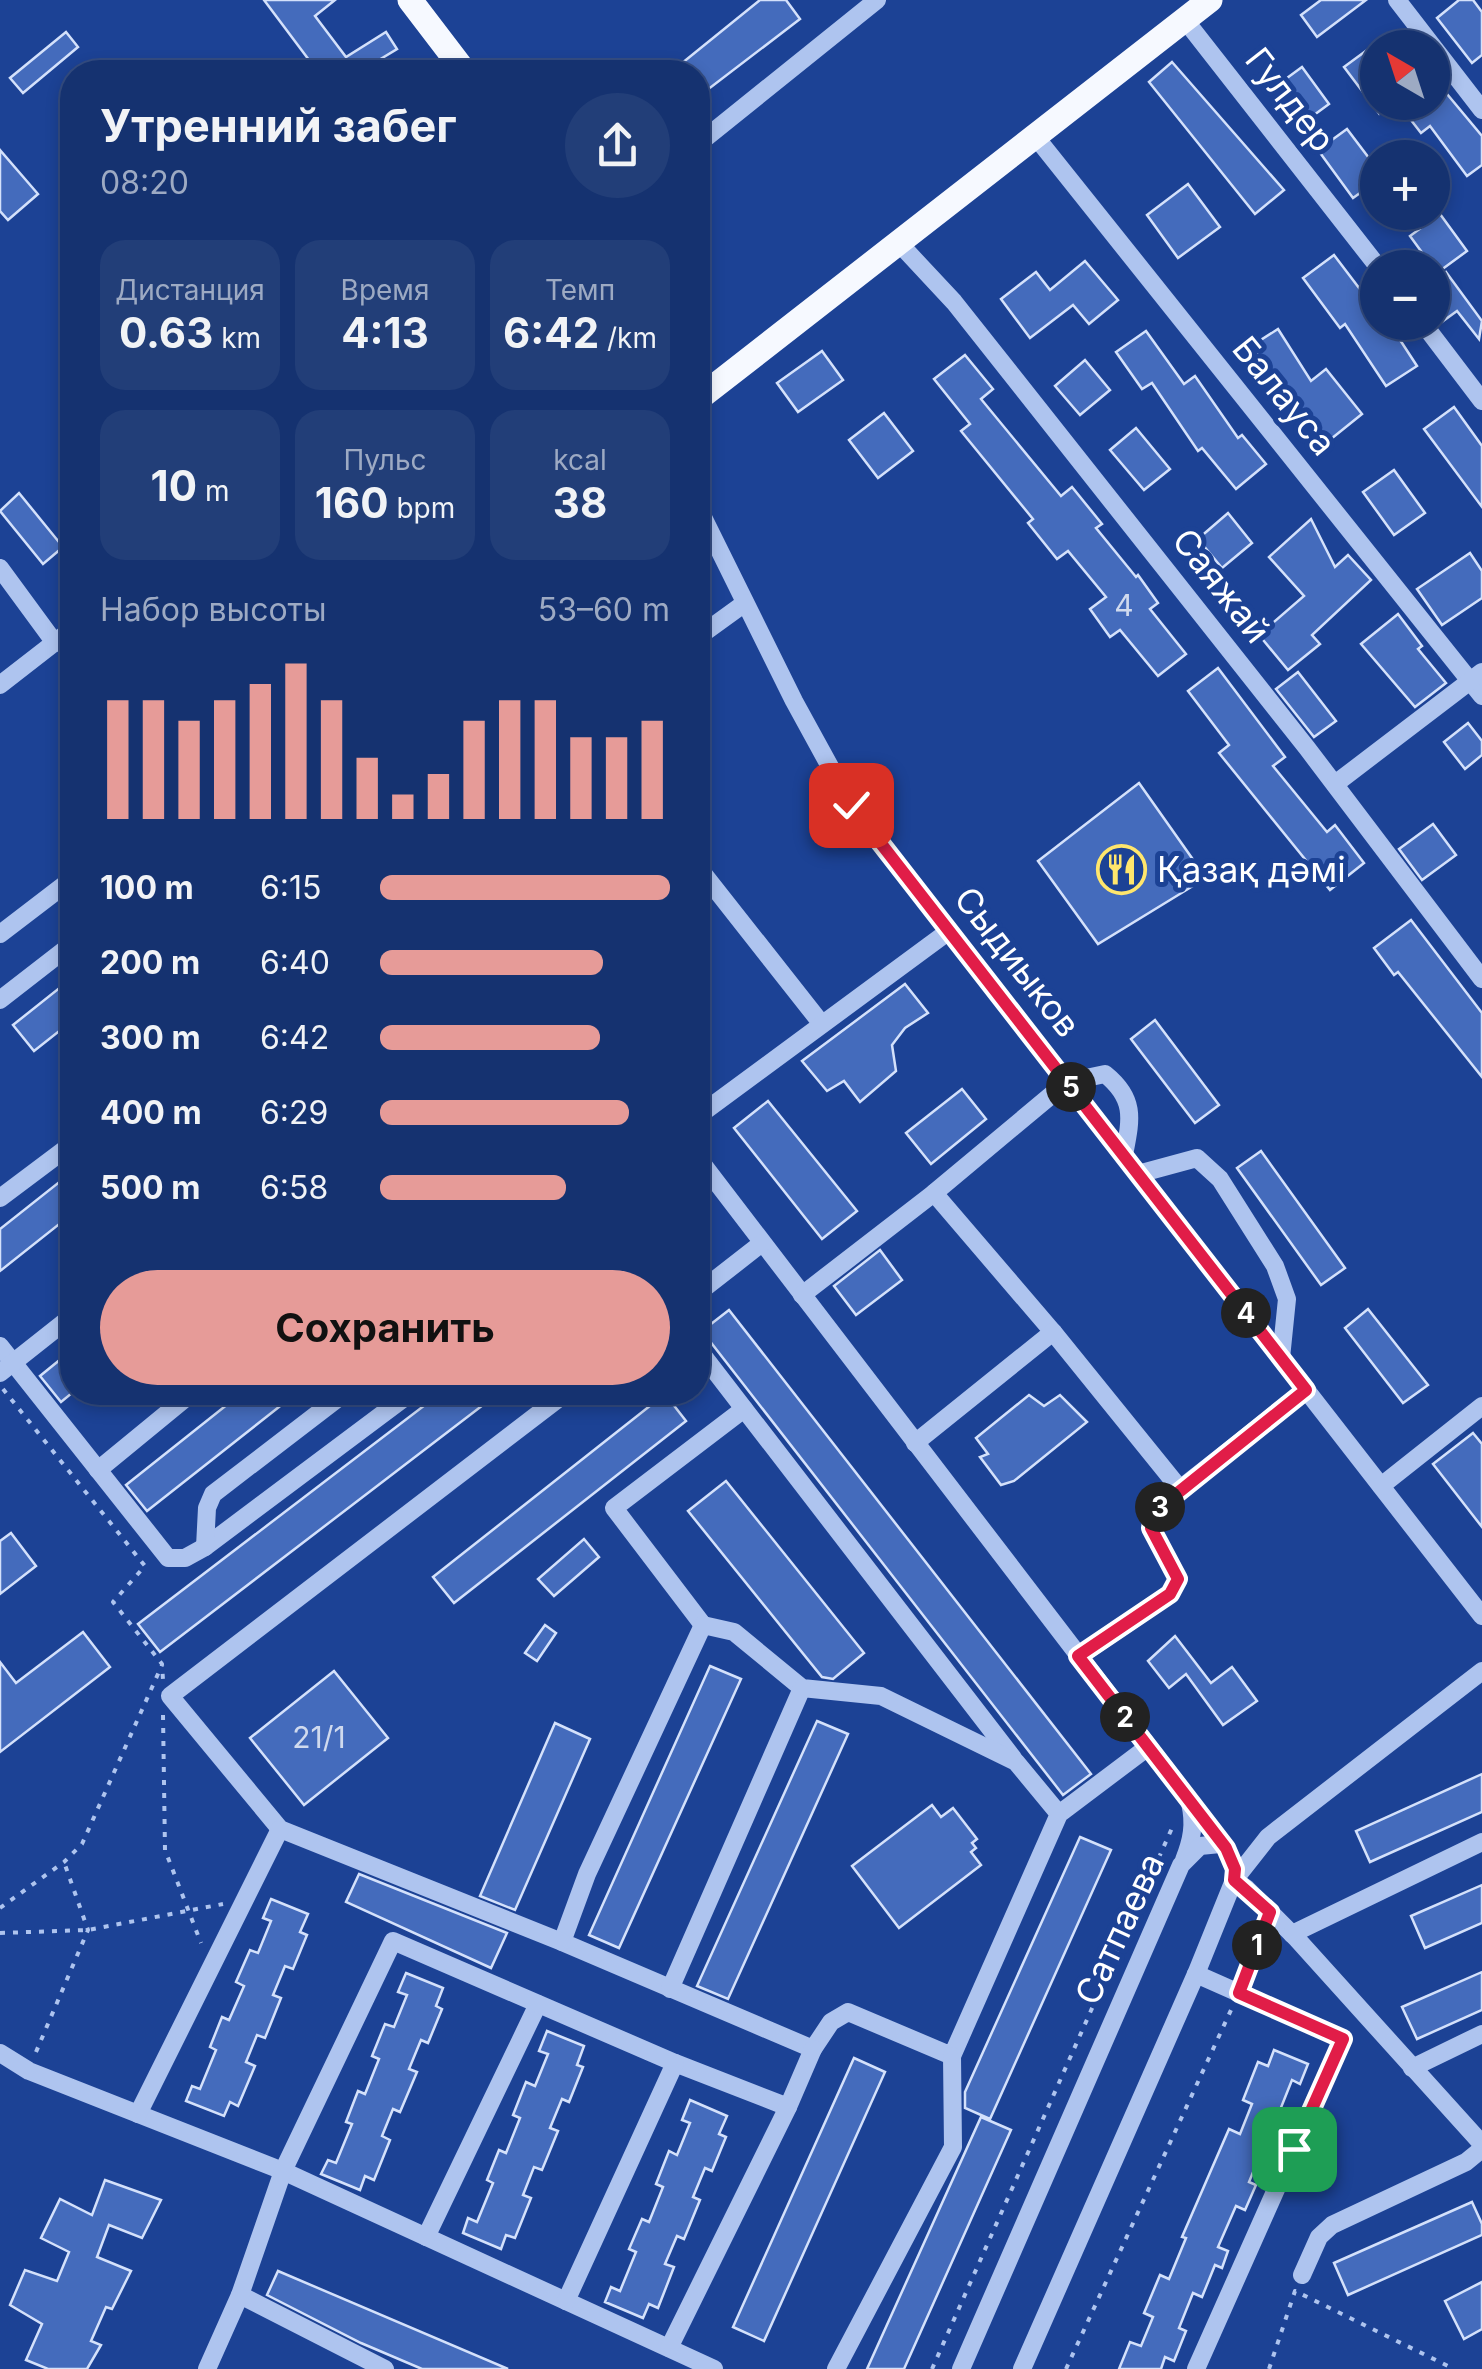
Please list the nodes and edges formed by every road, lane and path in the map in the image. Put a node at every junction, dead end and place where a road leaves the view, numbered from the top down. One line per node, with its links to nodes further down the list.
1 (410, 0): 7 (main road)
2 (877, 0): 5 (street)
3 (1210, 0): 6 (main road)
4 (1397, 0): 8 (street)
5 (856, 7): 9 (street)
6 (1185, 20): 10 (main road); 12 (street, Гулдер)
7 (455, 60)
8 (1482, 110)
9 (710, 134)
10 (1034, 136): 11 (main road); 22 (street, Балауса)
11 (898, 242): 14 (main road); 24 (street, Саяжай)
12 (1365, 250)
13 (1436, 340): 15 (street)
14 (710, 390)
15 (1482, 401)
16 (710, 531): 18 (street, Сыдиыков)
17 (0, 568): 21 (street)
18 (744, 603): 19 (street); 27 (street, Сыдиыков)
19 (710, 629)
20 (60, 638): 21 (street)
21 (55, 642): 23 (street)
22 (1478, 683): 24 (street)
23 (0, 685)
24 (1335, 784): 30 (street, Саяжай)
25 (710, 882): 32 (street)
26 (60, 888): 28 (street)
27 (949, 931): 32 (street); 33 (street, Сыдиыков)
28 (0, 934)
29 (60, 953): 31 (street)
30 (1482, 978)
31 (0, 1000)
32 (821, 1023): 34 (street)
33 (1067, 1082): 36 (street, Сыдиыков); 36 (street); 39 (street)
34 (710, 1107)
35 (60, 1153): 40 (street)
36 (1124, 1155): 38 (street, Сыдиыков)
37 (710, 1174): 41 (street)
38 (1138, 1174): 47 (street, Сыдиыков); 47 (street)
39 (934, 1192): 43 (street); 45 (street)
40 (0, 1198)
41 (762, 1243): 42 (street); 43 (street)
42 (710, 1284)
43 (802, 1296): 58 (street)
44 (60, 1325): 49 (street)
45 (1053, 1332): 58 (street); 61 (street)
46 (0, 1346): 49 (street)
47 (1281, 1358): 51 (street, Сыдиыков)
48 (710, 1365): 57 (street)
49 (6, 1368): 59 (street)
50 (0, 1385): 68 (path)
51 (1306, 1390): 60 (street, Сыдиыков); 61 (street)
52 (177, 1405): 59 (street)
53 (329, 1405): 62 (street)
54 (395, 1405): 62 (street)
55 (550, 1405): 77 (street)
56 (1482, 1406): 60 (street)
57 (744, 1409): 66 (street); 74 (street)
58 (915, 1443): 67 (street)
59 (98, 1470): 62 (street)
60 (1381, 1486): 64 (street, Сыдиыков)
61 (1180, 1489): 67 (street)
62 (205, 1546)
63 (1482, 1582): 64 (street)
64 (1465, 1594): 65 (street, Сыдиыков)
65 (1482, 1616)
66 (703, 1625): 71 (street); 91 (street)
67 (1078, 1656): 73 (street)
68 (162, 1664): 70 (path); 81 (path)
69 (1482, 1671): 78 (street)
70 (163, 1682)
71 (802, 1688): 74 (street); 94 (street)
72 (163, 1701): 86 (path)
73 (1148, 1748): 75 (street); 76 (street)
74 (1016, 1762): 76 (street)
75 (1188, 1798): 80 (street); 82 (street); 116 (path)
76 (1059, 1814): 99 (street)
77 (280, 1829): 84 (street); 91 (street)
78 (1268, 1837): 80 (street, Сатпаева); 83 (street)
79 (1482, 1842): 90 (street)
80 (1223, 1846): 82 (street, Сатпаева); 83 (street)
81 (64, 1862): 85 (path); 88 (path)
82 (1182, 1865): 117 (street, Сатпаева)
83 (1234, 1880): 87 (street); 93 (street)
84 (244, 1901): 86 (path); 92 (street)
85 (0, 1908)
86 (188, 1910): 88 (path); 92 (path)
87 (1270, 1912): 90 (street); 95 (path)
88 (88, 1930): 89 (path); 101 (path)
89 (0, 1933)
90 (1292, 1934): 102 (street)
91 (562, 1942): 94 (street)
92 (211, 1968): 104 (street)
93 (1196, 1974): 95 (street); 118 (street)
94 (670, 1989): 98 (street)
95 (1239, 1993): 119 (path); 120 (street)
96 (538, 2004): 100 (street); 106 (street); 107 (street)
97 (1482, 2034): 102 (street)
98 (813, 2049): 99 (street); 103 (street)
99 (952, 2056): 115 (street)
100 (675, 2063): 103 (street); 110 (street)
101 (10, 2065): 104 (street)
102 (1412, 2068): 105 (street)
103 (788, 2107): 111 (street)
104 (138, 2114): 106 (street)
105 (1482, 2147): 108 (street)
106 (283, 2171): 107 (street); 109 (street)
107 (426, 2237): 110 (street)
108 (1302, 2275)
109 (240, 2295): 112 (street); 113 (street)
110 (566, 2301): 111 (street)
111 (669, 2348): 114 (street)
112 (207, 2369)
113 (384, 2369)
114 (714, 2369)
115 (836, 2369)
116 (932, 2369)
117 (961, 2369)
118 (1022, 2369)
119 (1066, 2369)
120 (1196, 2369)
121 (1268, 2369): 122 (path)
122 (1454, 2369)

